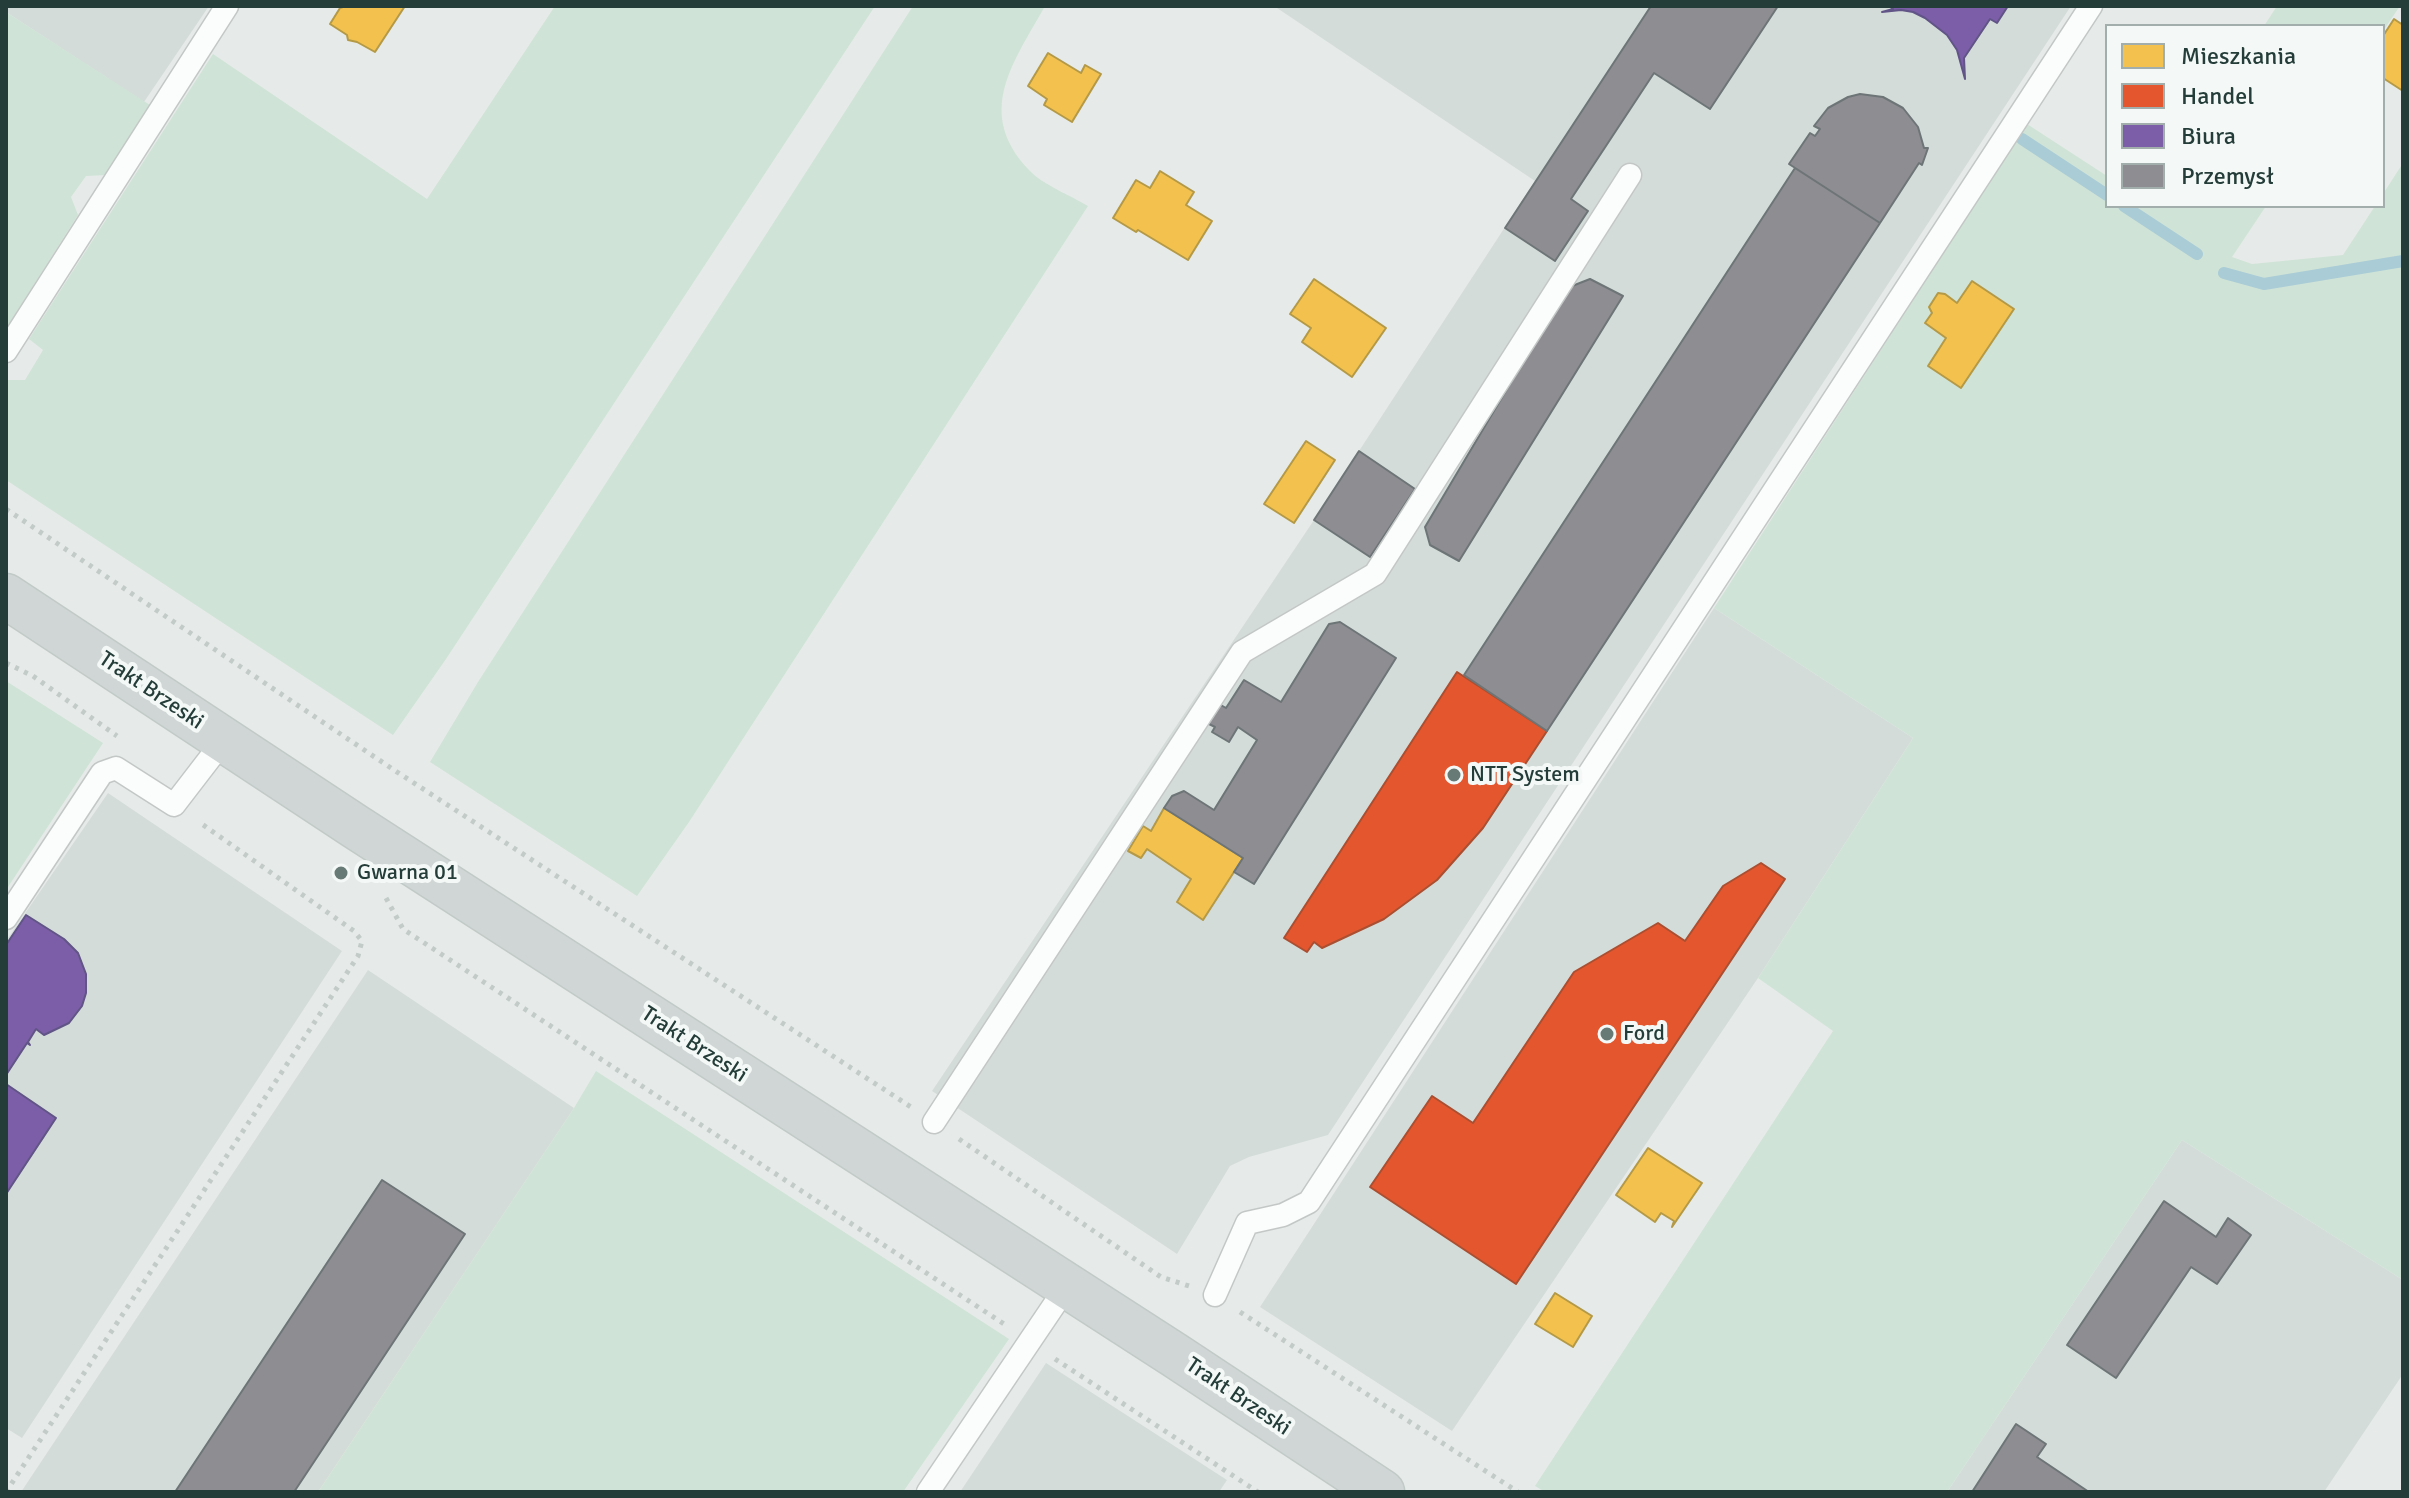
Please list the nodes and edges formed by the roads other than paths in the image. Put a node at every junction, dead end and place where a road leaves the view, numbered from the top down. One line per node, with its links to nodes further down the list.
1 (227, 6): 4 (lane)
2 (2091, 6): 10 (lane)
3 (1630, 175): 8 (lane)
4 (6, 351)
5 (6, 596): 6 (main road, Trakt Brzeski)
6 (224, 740): 7 (lane); 9 (main road, Trakt Brzeski)
7 (6, 918)
8 (934, 1122)
9 (1067, 1286): 11 (lane); 12 (main road, Trakt Brzeski)
10 (1215, 1295)
11 (928, 1492)
12 (1382, 1492)

